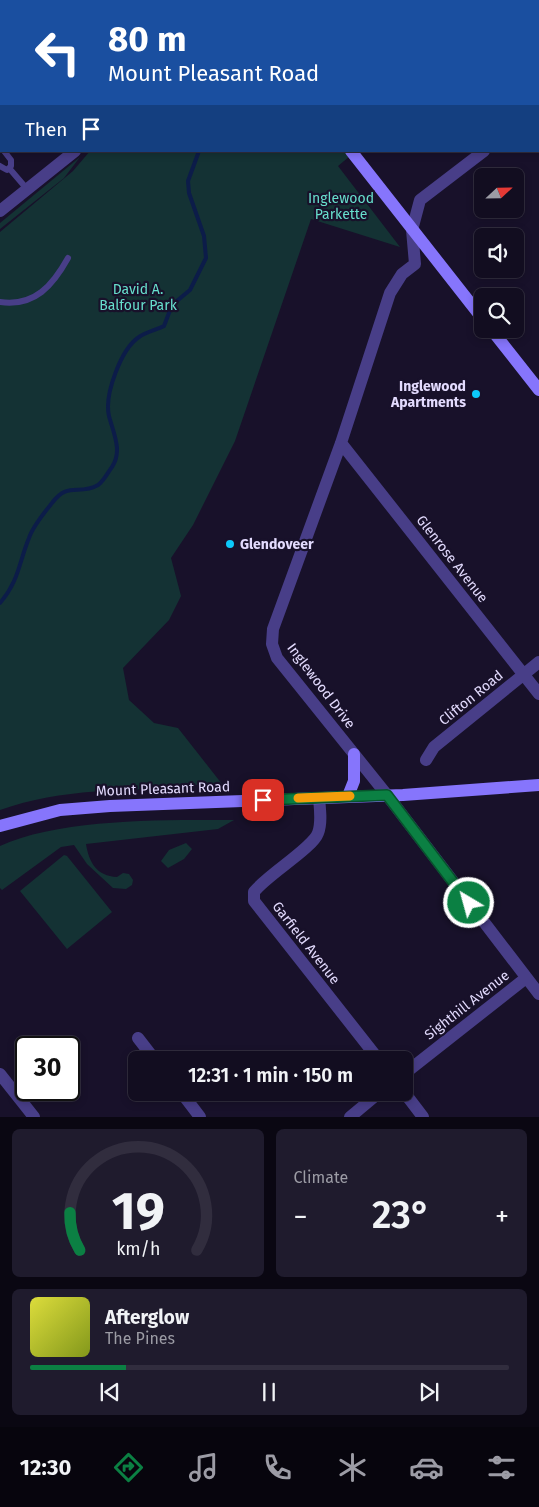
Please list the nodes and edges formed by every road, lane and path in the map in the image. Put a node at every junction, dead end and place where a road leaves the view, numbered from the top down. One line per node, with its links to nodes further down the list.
1 (5, 152): 6 (lane)
2 (74, 152): 7 (street)
3 (352, 152): 9 (main road)
4 (483, 152): 9 (street, Inglewood Drive)
5 (0, 166): 6 (lane)
6 (9, 168): 7 (lane)
7 (27, 190): 8 (street)
8 (0, 211)
9 (412, 230): 12 (main road); 15 (street, Inglewood Drive)
10 (68, 258): 11 (lane)
11 (0, 302)
12 (474, 308)
13 (498, 338): 14 (main road)
14 (539, 390)
15 (341, 443): 17 (street, Glenrose Avenue); 19 (street, Inglewood Drive)
16 (539, 662): 17 (street, Clifton Road)
17 (524, 675): 18 (street, Glenrose Avenue); 20 (street, Clifton Road)
18 (539, 694)
19 (354, 754): 22 (street, Inglewood Drive); 23 (main road)
20 (426, 760)
21 (539, 785): 22 (main road, Mount Pleasant Road)
22 (387, 795): 23 (main road, Mount Pleasant Road); 26 (street, Inglewood Drive)
23 (348, 796): 24 (main road, Mount Pleasant Road)
24 (319, 798): 25 (main road, Mount Pleasant Road); 30 (street, Garfield Avenue)
25 (0, 826)
26 (526, 978): 27 (street, Inglewood Drive); 31 (street, Sighthill Avenue)
27 (539, 994)
28 (138, 1038): 29 (street)
29 (148, 1051)
30 (372, 1051)
31 (413, 1067)
32 (0, 1074): 36 (street)
33 (188, 1101): 37 (street)
34 (369, 1101): 38 (street)
35 (411, 1101): 39 (street)
36 (34, 1117)
37 (200, 1117)
38 (350, 1117)
39 (423, 1117)

